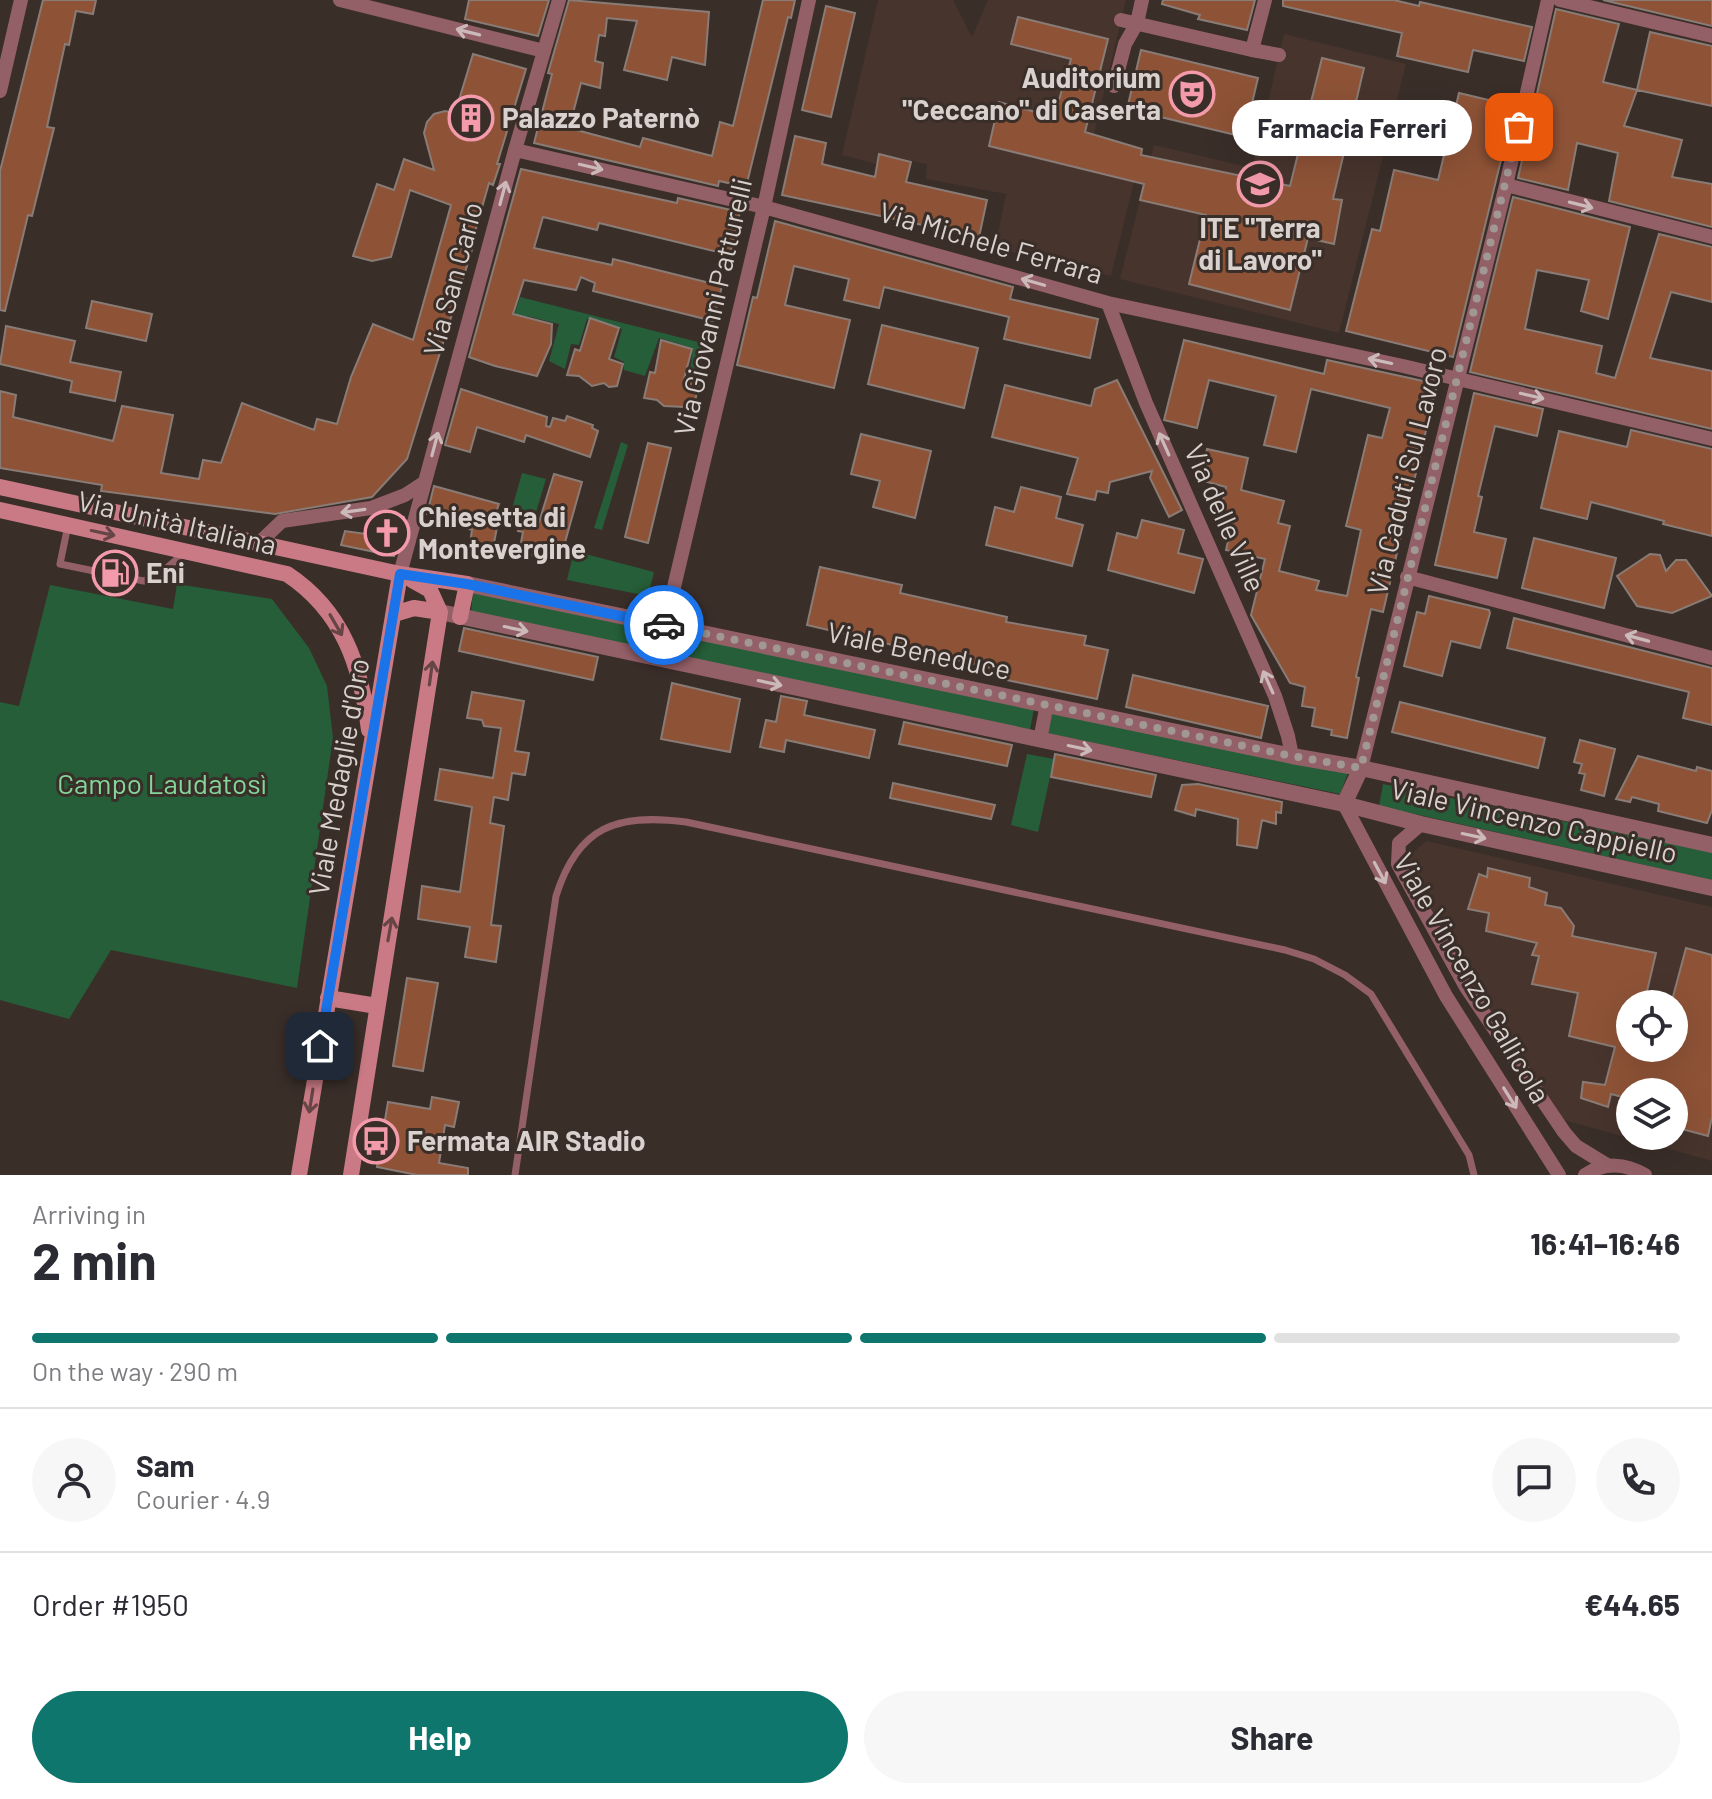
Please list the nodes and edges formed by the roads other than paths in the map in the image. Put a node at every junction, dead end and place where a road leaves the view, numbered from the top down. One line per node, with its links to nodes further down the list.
1 (21, 0): 16 (street)
2 (340, 0): 13 (street, one-way to 2)
3 (559, 0): 13 (street, Via San Carlo)
4 (809, 0): 19 (street, Via Giovanni Patturelli)
5 (1142, 0): 10 (street)
6 (1265, 0): 12 (street)
7 (1548, 0): 18 (street, Via Caduti Sul Lavoro)
8 (1560, 0): 11 (street)
9 (1121, 20): 10 (street)
10 (1137, 23): 12 (street); 15 (street)
11 (1712, 36)
12 (1252, 50): 14 (street)
13 (544, 51): 17 (street, Via San Carlo)
14 (1279, 55)
15 (1114, 86)
16 (0, 91)
17 (515, 150): 19 (street, Via Michele Ferrara, one-way to 19); 24 (street, Via San Carlo, one-way to 17)
18 (1506, 185): 20 (street, one-way to 20); 22 (street, Via Caduti Sul Lavoro)
19 (764, 207): 21 (street, Via Michele Ferrara, one-way to 19); 38 (street, Via Giovanni Patturelli)
20 (1712, 237)
21 (1108, 303): 22 (street, Via Michele Ferrara, one-way to 21); 43 (street, Via delle Ville, one-way to 21)
22 (1456, 379): 23 (street, Via Michele Ferrara, one-way to 23); 33 (street, Via Caduti Sul Lavoro)
23 (1712, 439)
24 (425, 482): 28 (street, one-way to 28); 31 (street, Via San Carlo)
25 (0, 487): 28 (main road, Via Unità Italiana)
26 (0, 510): 27 (main road, Via Unità Italiana)
27 (68, 525): 29 (main road, Via Unità Italiana, one-way to 29); 30 (lane)
28 (258, 544): 31 (main road, Via Unità Italiana)
29 (185, 551): 32 (lane); 42 (main road, Via Unità Italiana, one-way to 42)
30 (104, 573)
31 (400, 574): 34 (main road, Via Unità Italiana); 35 (main road); 36 (main road, Viale Medaglie d'Oro)
32 (122, 577)
33 (1407, 577): 39 (street, one-way to 33); 44 (street, Via Caduti Sul Lavoro)
34 (467, 584): 37 (main road); 38 (street, Viale Beneduce)
35 (440, 612): 36 (main road); 37 (street); 50 (main road, one-way to 35)
36 (394, 613): 42 (main road, Viale Medaglie d'Oro)
37 (460, 617): 41 (street, one-way to 41)
38 (665, 625): 40 (street, Viale Beneduce)
39 (1712, 658)
40 (1047, 704): 41 (street); 43 (street, Viale Beneduce)
41 (1040, 740): 45 (street, one-way to 45)
42 (371, 748): 49 (main road, Viale Medaglie d'Oro)
43 (1292, 756): 44 (street, Viale Beneduce)
44 (1361, 768): 45 (street); 47 (street, Viale Vincenzo Cappiello)
45 (1344, 804): 46 (street, Viale Vincenzo Cappiello); 56 (street, Viale Vincenzo Gallicola, one-way to 56)
46 (1421, 824): 48 (street, Viale Vincenzo Cappiello, one-way to 48); 51 (street, Viale Vincenzo Gallicola)
47 (1712, 845)
48 (1712, 888)
49 (328, 998): 50 (main road); 52 (main road, Viale Medaglie d'Oro, one-way to 52)
50 (377, 1006): 53 (main road)
51 (1607, 1165): 57 (street); 58 (street, Viale Vincenzo Gallicola)
52 (299, 1175)
53 (351, 1175)
54 (515, 1175): 55 (lane)
55 (1474, 1175)
56 (1559, 1175)
57 (1585, 1175)
58 (1645, 1175)

